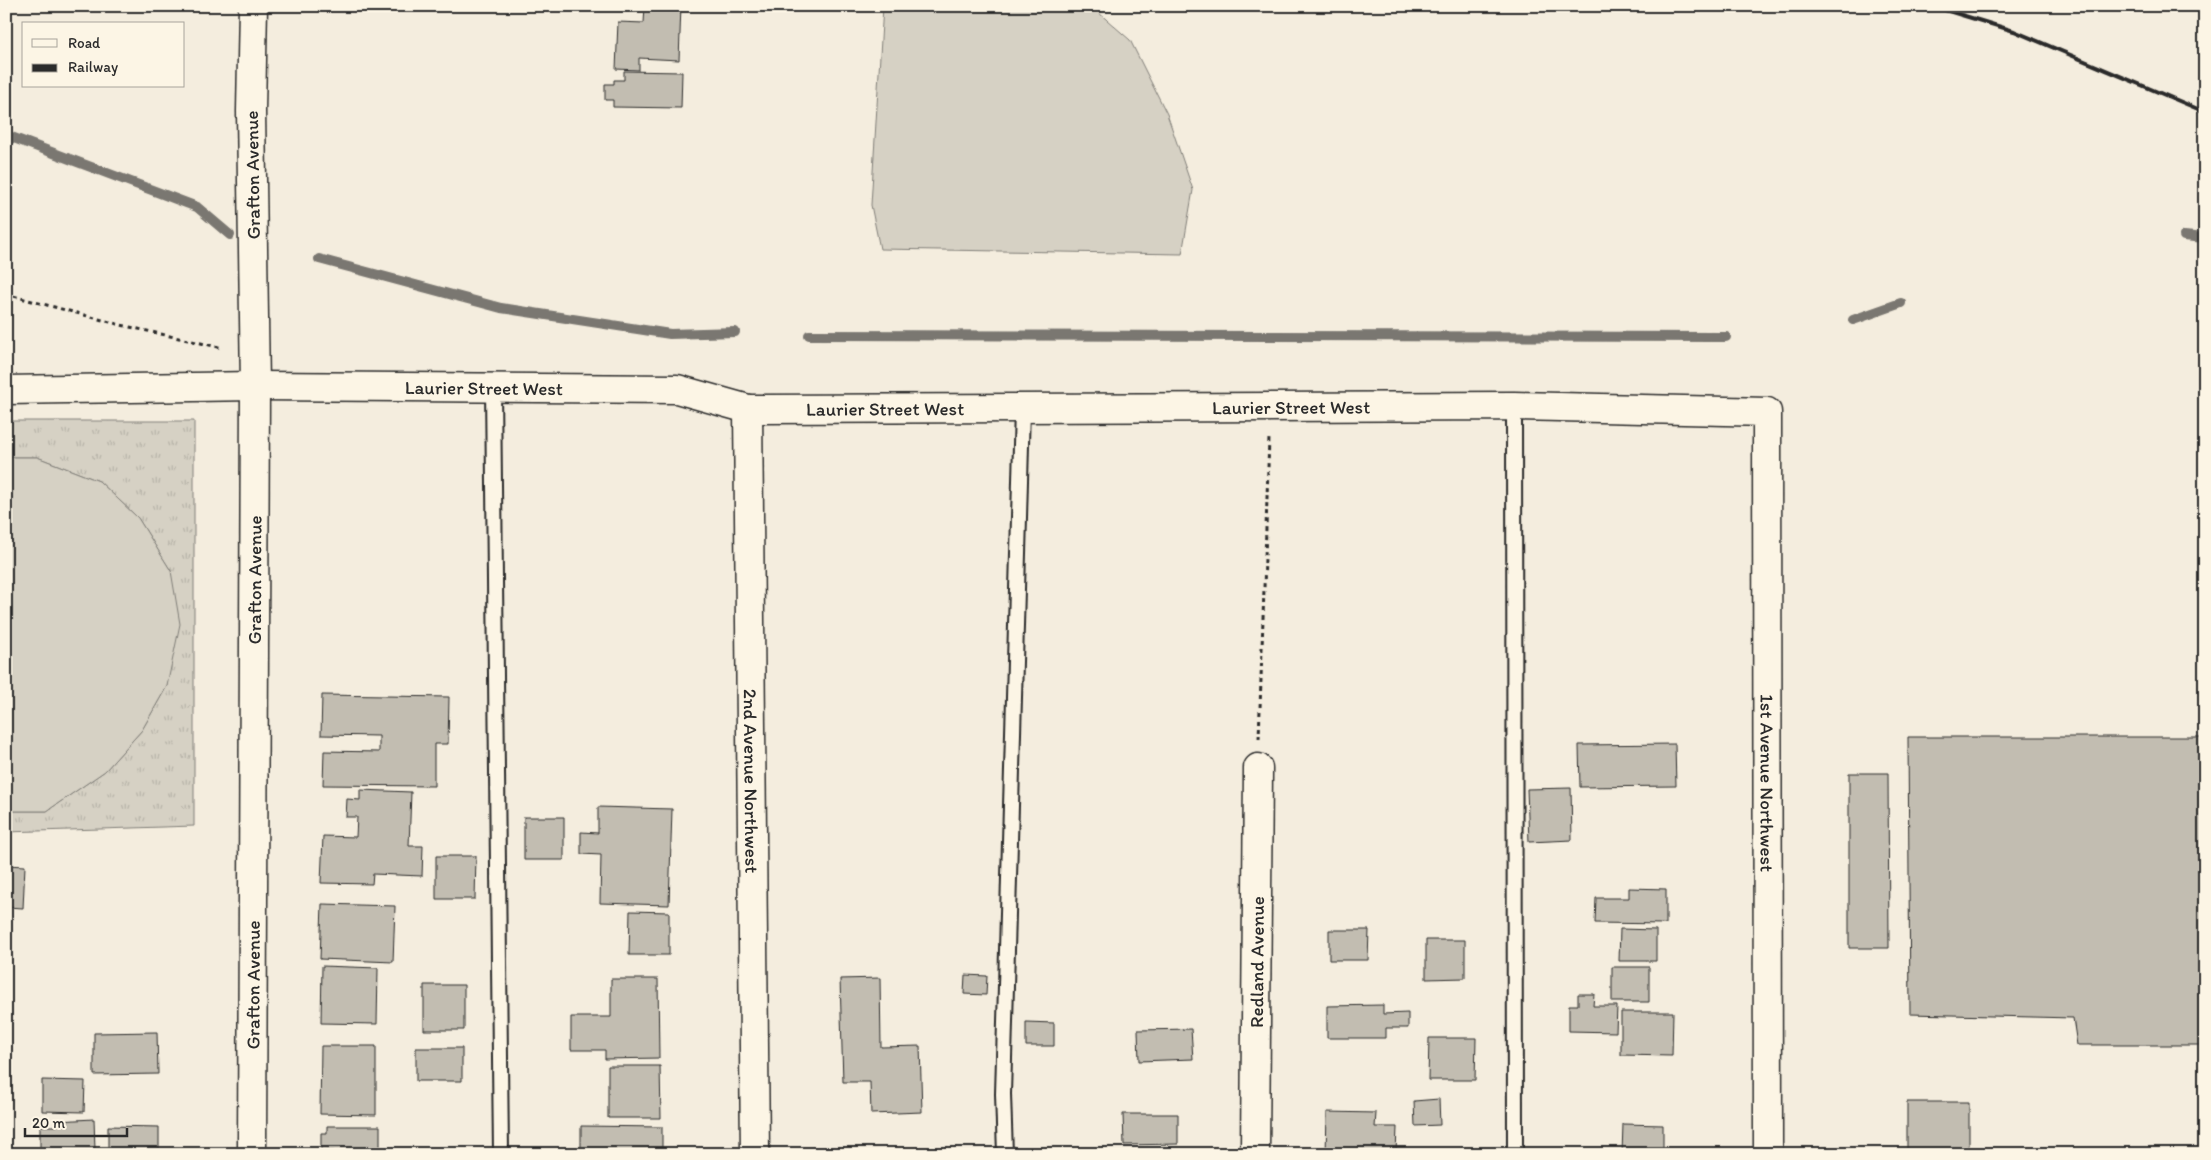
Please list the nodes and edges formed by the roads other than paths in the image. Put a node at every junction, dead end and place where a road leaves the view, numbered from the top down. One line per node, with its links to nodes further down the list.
1 (253, 6): 2 (street, Grafton Avenue)
2 (256, 386): 3 (street, Laurier Street West); 4 (street, Laurier Street West); 10 (street, Grafton Avenue)
3 (493, 388): 6 (street, Laurier Street West); 11 (lane)
4 (6, 390)
5 (1514, 406): 7 (street, Laurier Street West); 8 (street, Laurier Street West); 15 (lane)
6 (748, 409): 7 (street, Laurier Street West); 12 (street, 2nd Avenue Northwest)
7 (1022, 409): 13 (lane)
8 (1767, 412): 16 (street, 1st Avenue Northwest)
9 (1258, 768): 14 (street, Redland Avenue)
10 (252, 1154)
11 (501, 1154)
12 (755, 1154)
13 (1005, 1154)
14 (1255, 1154)
15 (1515, 1154)
16 (1768, 1154)

